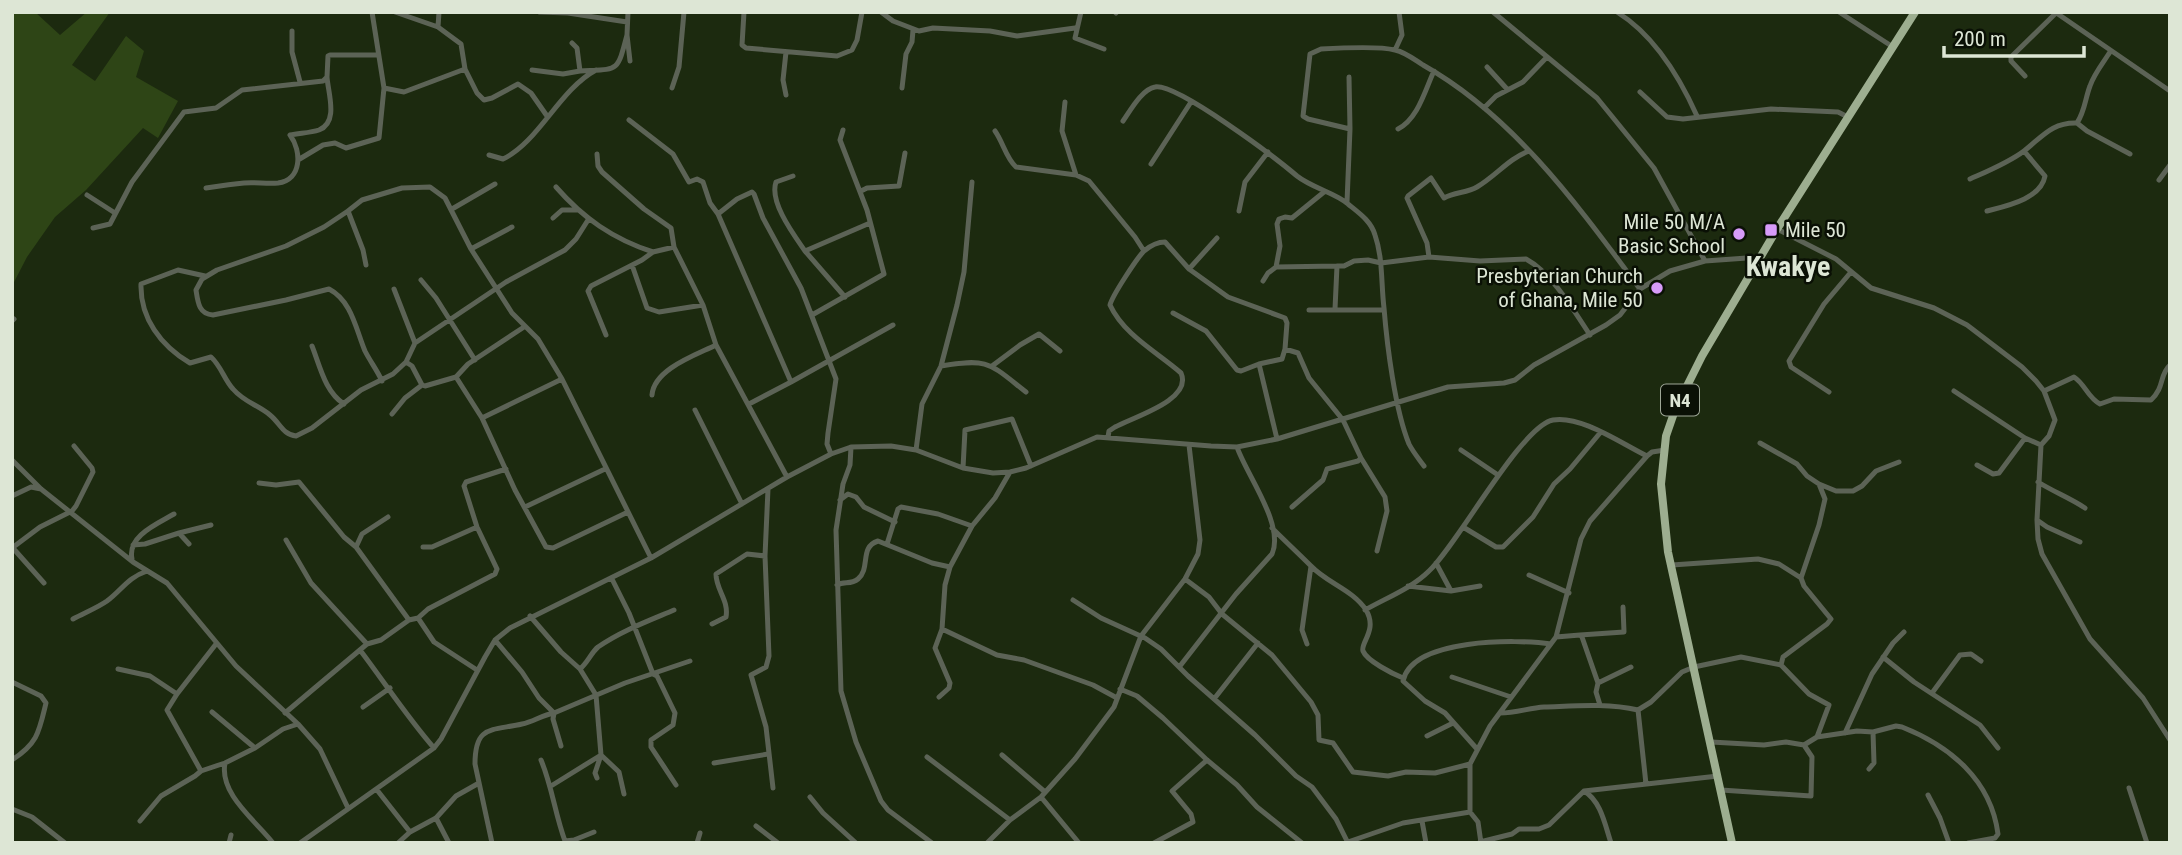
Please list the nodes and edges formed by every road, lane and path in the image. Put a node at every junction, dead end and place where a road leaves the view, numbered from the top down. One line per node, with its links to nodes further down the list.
1 (372, 12): 29 (street)
2 (395, 12): 18 (street)
3 (439, 12): 18 (street)
4 (540, 12): 17 (street)
5 (628, 12): 17 (street)
6 (684, 12): 43 (street)
7 (744, 12): 27 (street)
8 (862, 12): 27 (street)
9 (881, 12): 20 (street)
10 (1081, 12): 19 (street)
11 (1399, 12): 26 (street)
12 (1493, 12): 30 (street)
13 (1617, 12): 53 (street)
14 (1839, 12): 24 (street)
15 (1915, 12): 24 (highway, N4)
16 (2055, 13): 28 (street); 38 (street)
17 (627, 22): 22 (street)
18 (438, 27): 33 (street)
19 (1075, 28): 20 (street); 25 (street)
20 (913, 30): 44 (street)
21 (292, 31): 41 (street)
22 (627, 34): 31 (street); 36 (street)
23 (572, 43): 35 (street)
24 (1893, 47): 54 (highway, N4)
25 (1104, 49)
26 (1395, 50): 37 (street); 58 (street)
27 (786, 52): 48 (street)
28 (2110, 52): 46 (street); 57 (street)
29 (377, 55): 39 (street); 42 (street)
30 (1547, 57): 45 (street); 105 (street)
31 (630, 61)
32 (1487, 67): 45 (street)
33 (465, 69): 42 (street); 52 (street)
34 (532, 70): 35 (street)
35 (580, 71): 36 (street)
36 (596, 71): 52 (street)
37 (1434, 71): 51 (street); 59 (street)
38 (2025, 76)
39 (327, 77): 41 (street); 69 (street)
40 (1349, 77): 58 (street)
41 (300, 82): 89 (street)
42 (384, 88): 69 (street)
43 (672, 88)
44 (902, 88)
45 (1507, 89): 51 (street)
46 (2170, 91)
47 (1640, 92): 53 (street)
48 (786, 95)
49 (1065, 102): 72 (street)
50 (1191, 102): 56 (street); 64 (street); 70 (street)
51 (1484, 108): 62 (street)
52 (547, 116): 68 (street)
53 (1697, 117): 54 (street)
54 (1848, 117): 96 (highway, N4)
55 (629, 120): 90 (street)
56 (1123, 121)
57 (2077, 123): 63 (street); 67 (street)
58 (1350, 128): 83 (street)
59 (1398, 129)
60 (843, 130): 80 (street)
61 (995, 131): 72 (street)
62 (1529, 151): 103 (street); 118 (street)
63 (2024, 151): 74 (street); 88 (street)
64 (1268, 152): 81 (street); 87 (street)
65 (905, 153): 80 (street)
66 (597, 154): 98 (street)
67 (2130, 154)
68 (489, 155)
69 (299, 160): 79 (street)
70 (1150, 163)
71 (2170, 165): 75 (street)
72 (1076, 174): 101 (street)
73 (793, 176): 100 (street)
74 (1970, 179)
75 (2159, 180)
76 (972, 182): 141 (street)
77 (495, 184): 84 (street)
78 (556, 187): 85 (street)
79 (206, 188)
80 (860, 191): 93 (street)
81 (1324, 192): 83 (street); 110 (street)
82 (87, 195): 89 (street)
83 (1347, 202): 106 (street)
84 (452, 209): 86 (street); 99 (street)
85 (577, 210): 91 (street); 92 (street)
86 (348, 211): 107 (street); 113 (street)
87 (1239, 211)
88 (1987, 211)
89 (115, 213): 95 (street)
90 (718, 214): 125 (street); 146 (street)
91 (553, 218)
92 (589, 220): 102 (street); 117 (street)
93 (870, 223): 100 (street); 119 (street)
94 (512, 227): 99 (street)
95 (93, 228)
96 (1777, 229): 104 (highway, N4); 112 (street)
97 (1217, 238): 111 (street)
98 (674, 247): 102 (street); 120 (street)
99 (471, 249): 117 (street)
100 (805, 251): 119 (street)
101 (1144, 251): 111 (street); 161 (street)
102 (653, 252): 108 (street)
103 (1429, 257): 106 (street); 130 (street)
104 (1761, 257): 105 (street); 172 (highway, N4)
105 (1705, 261): 118 (street)
106 (1381, 263): 109 (street); 123 (street)
107 (366, 265)
108 (632, 265): 120 (street); 129 (street)
109 (1337, 266): 110 (street); 121 (street)
110 (1276, 267): 115 (street)
111 (1189, 269): 134 (street)
112 (1851, 272): 149 (street); 151 (street)
113 (205, 276): 145 (street); 154 (street)
114 (421, 280): 126 (street)
115 (1263, 281)
116 (394, 289): 131 (street)
117 (498, 289): 126 (street); 128 (street)
118 (1640, 289): 130 (street)
119 (845, 297): 125 (street)
120 (703, 305): 132 (street)
121 (1335, 309): 122 (street); 123 (street)
122 (1309, 310)
123 (1384, 310): 153 (street)
124 (1173, 313): 139 (street)
125 (812, 315): 137 (street)
126 (450, 320): 131 (street); 136 (street)
127 (893, 325): 137 (street)
128 (524, 327): 136 (street); 144 (street)
129 (606, 335)
130 (1590, 335): 153 (street)
131 (415, 343): 138 (street)
132 (716, 345): 152 (street); 155 (street)
133 (312, 346): 154 (street)
134 (1285, 349): 139 (street); 159 (street)
135 (1060, 351): 142 (street)
136 (475, 360): 143 (street)
137 (829, 360): 146 (street); 173 (street)
138 (406, 362): 145 (street); 147 (street)
139 (1259, 364): 163 (street)
140 (2170, 365): 149 (street)
141 (941, 366): 142 (street); 170 (street)
142 (992, 366): 150 (street)
143 (456, 377): 147 (street); 158 (street)
144 (562, 379): 158 (street); 183 (street)
145 (382, 381): 154 (street)
146 (790, 382): 155 (street)
147 (422, 385): 157 (street)
148 (1954, 391): 162 (street)
149 (2044, 391): 166 (street)
150 (1026, 392)
151 (1829, 392)
152 (652, 395)
153 (1398, 402): 159 (street); 180 (street)
154 (344, 404)
155 (749, 404): 186 (street)
156 (695, 410): 196 (street)
157 (392, 414)
158 (482, 418): 182 (street)
159 (1343, 420): 163 (street); 175 (street)
160 (1600, 433): 174 (street); 185 (street); 209 (street)
161 (1108, 437): 165 (street); 179 (street)
162 (2025, 438): 166 (street); 178 (street)
163 (1277, 439): 169 (street)
164 (1760, 443): 189 (street)
165 (1189, 445): 169 (street); 232 (street)
166 (2041, 445): 187 (street)
167 (74, 446): 200 (street)
168 (851, 447): 170 (street); 173 (street); 195 (street)
169 (1237, 447): 210 (street)
170 (916, 450): 181 (street)
171 (1461, 450): 185 (street)
172 (1665, 450): 174 (street); 225 (highway, N4)
173 (831, 454): 186 (street)
174 (1647, 456): 238 (street)
175 (1362, 458): 198 (street); 220 (street)
176 (12, 460): 190 (street)
177 (1899, 462): 192 (street)
178 (1977, 465)
179 (1031, 466): 181 (street); 184 (street)
180 (1424, 466)
181 (963, 468): 184 (street)
182 (506, 469): 197 (street); 208 (street)
183 (605, 469): 197 (street); 201 (street)
184 (1010, 472): 207 (street)
185 (1497, 475): 209 (street)
186 (788, 477): 191 (street)
187 (2038, 482): 199 (street); 204 (street)
188 (259, 483): 218 (street)
189 (1819, 484): 192 (street); 194 (street)
190 (41, 489): 193 (street); 200 (street)
191 (768, 489): 196 (street); 221 (street)
192 (1836, 491): 194 (street)
193 (12, 496)
194 (1825, 499): 230 (street)
195 (841, 500): 205 (street); 234 (street)
196 (742, 504): 222 (street)
197 (525, 507): 201 (street)
198 (1292, 507)
199 (2085, 508)
200 (72, 511): 217 (street); 223 (street)
201 (628, 512): 222 (street)
202 (174, 514): 216 (street)
203 (388, 517): 218 (street)
204 (2037, 520): 213 (street); 299 (street)
205 (895, 522): 207 (street); 215 (street)
206 (211, 525): 211 (street)
207 (972, 526): 227 (street)
208 (477, 527): 219 (street); 245 (street)
209 (1463, 527): 224 (street)
210 (1272, 528): 226 (street); 243 (street)
211 (179, 533): 214 (street); 216 (street)
212 (286, 540): 260 (street)
213 (2080, 542)
214 (189, 544)
215 (887, 544): 227 (street); 234 (street)
216 (133, 545): 223 (street)
217 (13, 547): 233 (street)
218 (356, 547): 247 (street)
219 (423, 547)
220 (1377, 551)
221 (765, 556): 248 (street); 307 (street)
222 (651, 558): 231 (street)
223 (133, 562): 228 (street)
224 (1436, 563): 235 (street); 237 (street)
225 (1672, 565): 230 (street); 268 (highway, N4)
226 (1311, 566): 242 (street); 258 (street)
227 (950, 567): 250 (street)
228 (147, 572): 246 (street); 257 (street)
229 (1529, 575): 238 (street)
230 (1801, 578): 265 (street)
231 (612, 579): 244 (street); 249 (street)
232 (1185, 579): 243 (street); 253 (street)
233 (44, 583)
234 (837, 585): 359 (street)
235 (1408, 586): 237 (street); 242 (street)
236 (1480, 586): 237 (street)
237 (1451, 591)
238 (1569, 593): 254 (street)
239 (1073, 600): 253 (street)
240 (1623, 607): 252 (street)
241 (674, 610): 249 (street)
242 (1366, 610): 274 (street)
243 (1222, 614): 256 (street); 266 (street)
244 (530, 616): 255 (street); 269 (street)
245 (418, 618): 247 (street); 271 (street)
246 (73, 620)
247 (409, 620): 260 (street)
248 (712, 624)
249 (634, 626): 269 (street); 272 (street)
250 (943, 629): 282 (street); 284 (street)
251 (1904, 632): 262 (street)
252 (1580, 635): 254 (street); 276 (street)
253 (1141, 636): 266 (street); 278 (street)
254 (1556, 637): 259 (street)
255 (495, 640): 271 (street); 291 (street)
256 (1258, 643): 285 (street); 316 (street)
257 (216, 644): 280 (street); 290 (street)
258 (1307, 644)
259 (1551, 644): 274 (street); 283 (street)
260 (367, 645): 261 (street)
261 (360, 650): 277 (street); 290 (street)
262 (1883, 657): 279 (street); 296 (street)
263 (690, 661): 272 (street)
264 (1981, 661): 279 (street)
265 (1781, 665): 268 (street); 298 (street)
266 (1180, 666): 285 (street)
267 (1631, 667): 276 (street)
268 (1694, 667): 288 (street); 300 (highway, N4)
269 (580, 668): 281 (street)
270 (118, 669): 280 (street)
271 (477, 670): 304 (street)
272 (653, 674): 281 (street); 323 (street)
273 (1452, 677): 283 (street)
274 (1403, 678): 293 (street)
275 (12, 681): 311 (street)
276 (1598, 683): 286 (street)
277 (390, 688): 287 (street); 304 (street)
278 (1120, 689): 284 (street); 313 (street)
279 (1932, 693): 305 (street)
280 (177, 694): 318 (street)
281 (596, 695): 291 (street); 308 (street)
282 (939, 697)
283 (1511, 697): 292 (street)
284 (1117, 698): 331 (street)
285 (1214, 699): 347 (street)
286 (1600, 705): 288 (street); 292 (street)
287 (363, 707)
288 (1638, 710): 322 (street)
289 (212, 712): 303 (street)
290 (285, 713): 294 (street)
291 (554, 713): 302 (street); 321 (street)
292 (1500, 713): 306 (street)
293 (1453, 723): 297 (street); 306 (street)
294 (298, 724): 303 (street); 334 (street)
295 (1873, 732): 296 (street); 317 (street); 368 (street)
296 (1844, 733): 298 (street)
297 (1427, 736)
298 (1817, 737): 301 (street)
299 (2170, 740)
300 (1711, 742): 301 (street); 319 (highway, N4)
301 (1804, 745): 329 (street)
302 (561, 746)
303 (255, 748): 315 (street)
304 (434, 748): 327 (street)
305 (1998, 748)
306 (1477, 750): 316 (street)
307 (768, 754): 314 (street); 325 (street)
308 (601, 755): 320 (street); 324 (street); 330 (street)
309 (1002, 755): 331 (street)
310 (927, 757): 338 (street)
311 (12, 760)
312 (541, 760): 324 (street)
313 (1207, 760): 362 (street); 363 (street)
314 (714, 763)
315 (225, 764): 318 (street); 351 (street)
316 (1470, 764): 336 (street)
317 (1869, 769)
318 (201, 771): 339 (street)
319 (1718, 776): 322 (street); 329 (highway, N4)
320 (597, 778)
321 (480, 783): 337 (street); 355 (street)
322 (1646, 784): 328 (street)
323 (676, 785)
324 (551, 786): 346 (street)
325 (773, 788)
326 (2129, 788): 369 (street)
327 (377, 790): 334 (street); 342 (street)
328 (1584, 790): 348 (street); 365 (street)
329 (1721, 790): 366 (highway, N4)
330 (624, 794)
331 (1043, 794): 338 (street); 361 (street)
332 (1928, 795): 367 (street)
333 (810, 797): 358 (street)
334 (348, 807): 352 (street)
335 (12, 809): 349 (street)
336 (1470, 812): 340 (street); 348 (street)
337 (436, 818): 342 (street); 354 (street)
338 (1010, 820): 360 (street)
339 (140, 821)
340 (1422, 821): 347 (street); 364 (street)
341 (756, 826): 357 (street)
342 (410, 832): 353 (street)
343 (594, 832): 346 (street)
344 (700, 833): 356 (street)
345 (231, 835): 350 (street)
346 (565, 842)
347 (1346, 842)
348 (1481, 842)
349 (65, 843)
350 (229, 843)
351 (273, 843)
352 (300, 843)
353 (398, 843)
354 (449, 843)
355 (492, 843)
356 (697, 843)
357 (778, 843)
358 (856, 843)
359 (932, 843)
360 (987, 843)
361 (1079, 843)
362 (1154, 843)
363 (1302, 843)
364 (1426, 843)
365 (1611, 843)
366 (1732, 843)
367 (1949, 843)
368 (1968, 843)
369 (2147, 843)

